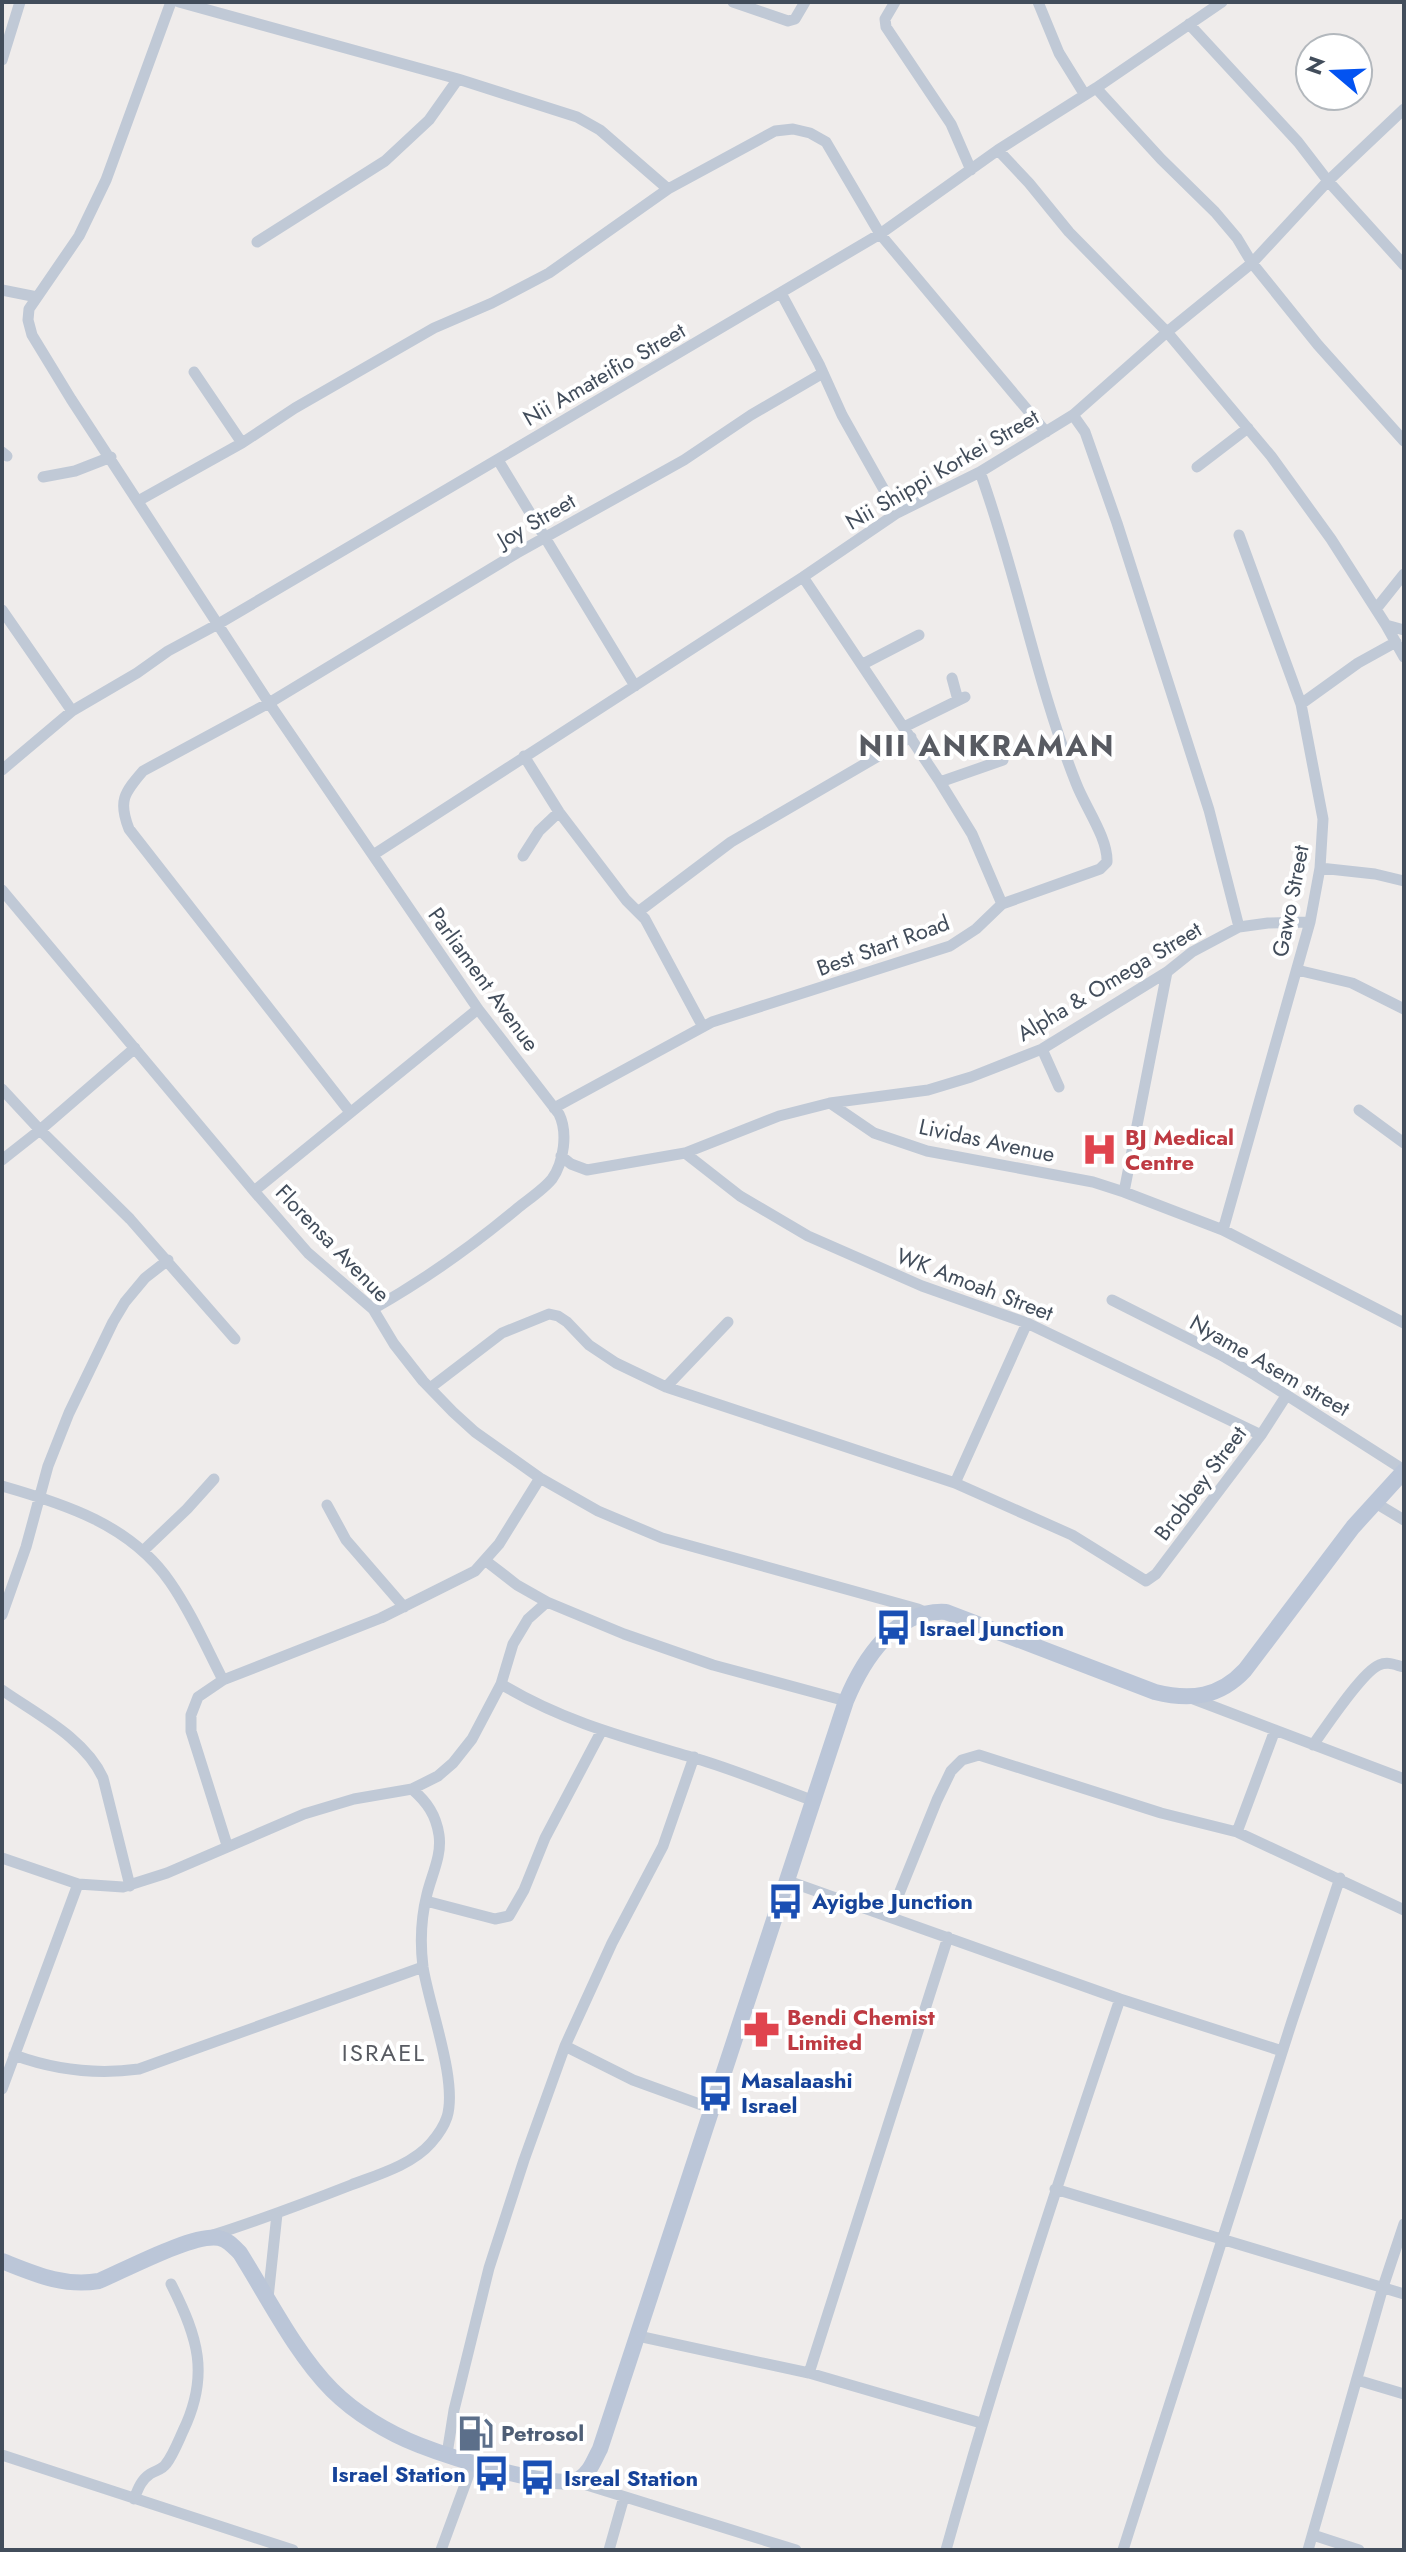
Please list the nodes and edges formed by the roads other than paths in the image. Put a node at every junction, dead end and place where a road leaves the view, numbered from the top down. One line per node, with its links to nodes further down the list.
1 (20, 2): 10 (street)
2 (171, 2): 25 (street)
3 (179, 2): 11 (street)
4 (733, 2): 5 (street)
5 (805, 2)
6 (895, 2): 16 (street)
7 (1038, 2): 13 (street)
8 (1222, 2): 9 (street, Nii Amateifio Street)
9 (1189, 24): 12 (street, Nii Amateifio Street); 17 (street)
10 (2, 60)
11 (458, 79): 18 (street); 20 (street)
12 (1096, 88): 13 (street, Nii Amateifio Street); 21 (street)
13 (1085, 95): 15 (street, Nii Amateifio Street)
14 (1404, 109): 17 (street, Nii Shippi Korkei Street)
15 (998, 150): 16 (street, Nii Amateifio Street); 26 (street)
16 (971, 170): 19 (street, Nii Amateifio Street)
17 (1328, 181): 21 (street, Nii Shippi Korkei Street); 22 (street)
18 (668, 189): 19 (street); 33 (street)
19 (880, 234): 24 (street, Nii Amateifio Street); 31 (street)
20 (257, 242)
21 (1252, 263): 26 (street, Nii Shippi Korkei Street); 32 (street)
22 (1404, 265)
23 (2, 290): 25 (street)
24 (781, 293): 28 (street); 35 (street, Nii Amateifio Street)
25 (37, 297): 34 (street, Parliament Avenue)
26 (1167, 332): 29 (street, Nii Shippi Korkei Street); 30 (street)
27 (194, 372): 33 (street)
28 (823, 373): 40 (street); 42 (street, Joy Street)
29 (1073, 415): 31 (street, Nii Shippi Korkei Street); 73 (street)
30 (1248, 428): 36 (street); 45 (street)
31 (1046, 432): 37 (street, Nii Shippi Korkei Street)
32 (1404, 441)
33 (242, 443): 39 (street)
34 (111, 457): 38 (street); 39 (street, Parliament Avenue)
35 (498, 460): 42 (street); 47 (street, Nii Amateifio Street)
36 (1197, 467)
37 (980, 472): 40 (street, Nii Shippi Korkei Street); 70 (street, Best Start Road)
38 (43, 477)
39 (138, 501): 47 (street, Parliament Avenue)
40 (897, 513): 44 (street, Nii Shippi Korkei Street)
41 (1239, 535): 57 (street, Gawo Street)
42 (545, 538): 55 (street); 56 (street, Joy Street)
43 (1404, 574): 45 (street)
44 (803, 577): 53 (street); 55 (street, Nii Shippi Korkei Street)
45 (1376, 609): 48 (street)
46 (2, 610): 58 (street)
47 (220, 623): 56 (street, Parliament Avenue); 58 (street, Nii Amateifio Street)
48 (1386, 625): 49 (street); 51 (street)
49 (1404, 630)
50 (919, 635): 53 (street)
51 (1396, 642): 52 (street); 57 (street)
52 (1404, 657)
53 (863, 664): 59 (street)
54 (952, 678): 59 (street)
55 (635, 686): 60 (street, Nii Shippi Korkei Street)
56 (269, 703): 65 (street, Parliament Avenue); 86 (street, Joy Street)
57 (1301, 704): 67 (street, Gawo Street)
58 (72, 711): 62 (street, Nii Amateifio Street)
59 (907, 732): 63 (street); 71 (street)
60 (524, 756): 64 (street); 65 (street, Nii Shippi Korkei Street)
61 (1003, 760): 63 (street)
62 (2, 770)
63 (940, 782): 70 (street)
64 (559, 812): 66 (street); 71 (street)
65 (373, 855): 76 (street, Parliament Avenue)
66 (523, 856)
67 (1320, 868): 68 (street); 72 (street, Gawo Street)
68 (1404, 881)
69 (2, 890): 79 (street, Florensa Avenue)
70 (1002, 904): 78 (street, Best Start Road)
71 (638, 912): 78 (street)
72 (1310, 922): 73 (street, Alpha & Omega Street); 74 (street, Gawo Street)
73 (1239, 927): 75 (street, Alpha & Omega Street)
74 (1297, 970): 77 (street); 94 (street, Gawo Street)
75 (1167, 972): 80 (street, Alpha & Omega Street); 93 (street)
76 (478, 1009): 84 (street, Parliament Avenue); 86 (street)
77 (1404, 1009)
78 (703, 1027): 84 (street, Best Start Road)
79 (135, 1048): 87 (street); 92 (street, Florensa Avenue)
80 (1042, 1049): 81 (street); 83 (street, Alpha & Omega Street)
81 (1059, 1087)
82 (2, 1089): 87 (street)
83 (830, 1103): 89 (street, Alpha & Omega Street); 93 (street, Lividas Avenue)
84 (554, 1108): 90 (street, Parliament Avenue)
85 (1359, 1110): 88 (street)
86 (350, 1112): 92 (street)
87 (40, 1130): 91 (street); 95 (street)
88 (1404, 1143)
89 (685, 1153): 90 (street, Alpha & Omega Street); 99 (street, WK Amoah Street)
90 (561, 1156): 97 (street)
91 (2, 1160)
92 (254, 1191): 97 (street, Florensa Avenue)
93 (1124, 1192): 94 (street, Lividas Avenue)
94 (1223, 1230): 100 (street, Lividas Avenue)
95 (168, 1260): 101 (street); 111 (street)
96 (1112, 1300): 104 (street, Nyame Asem street)
97 (373, 1309): 103 (street, Florensa Avenue)
98 (728, 1322): 102 (street)
99 (1027, 1323): 105 (street, WK Amoah Street); 109 (street)
100 (1404, 1323)
101 (235, 1339)
102 (666, 1387): 103 (street); 109 (street)
103 (430, 1388): 107 (street, Florensa Avenue)
104 (1286, 1396): 105 (street, Brobbey Street); 106 (street, Nyame Asem street)
105 (1261, 1435): 109 (street, Brobbey Street)
106 (1404, 1470): 112 (street)
107 (540, 1478): 116 (street); 119 (street, Florensa Avenue)
108 (214, 1479): 115 (street)
109 (955, 1483)
110 (2, 1486): 111 (street)
111 (39, 1496): 115 (street); 120 (street)
112 (1374, 1502): 114 (street); 125 (street)
113 (327, 1505): 118 (street)
114 (1404, 1520)
115 (144, 1550): 122 (street)
116 (486, 1561): 117 (street); 118 (street)
117 (547, 1602): 123 (street); 126 (street)
118 (404, 1607): 122 (street)
119 (925, 1612): 125 (street); 126 (street)
120 (2, 1615)
121 (1404, 1667): 129 (street)
122 (223, 1680): 135 (street)
123 (501, 1684): 127 (street); 132 (street)
124 (2, 1690): 140 (street)
125 (1187, 1696): 128 (street)
126 (846, 1701): 133 (street)
127 (602, 1730): 130 (street); 141 (street)
128 (1275, 1730): 129 (street); 134 (street)
129 (1313, 1745): 131 (street)
130 (694, 1757): 133 (street); 147 (street)
131 (1404, 1779)
132 (412, 1789): 135 (street); 141 (street)
133 (814, 1801): 138 (street)
134 (1237, 1832): 137 (street); 143 (street)
135 (227, 1845): 140 (street)
136 (2, 1858): 139 (street)
137 (1340, 1878): 142 (street); 148 (street)
138 (788, 1881): 143 (street); 151 (street)
139 (78, 1884): 140 (street); 149 (street)
140 (130, 1886)
141 (426, 1901): 145 (street)
142 (1404, 1910)
143 (890, 1916): 144 (street)
144 (948, 1937): 146 (street); 163 (street)
145 (423, 1967): 149 (street); 153 (street)
146 (1120, 1999): 148 (street); 152 (street)
147 (565, 2046): 151 (street); 167 (street)
148 (1282, 2051): 156 (street)
149 (14, 2055): 150 (street)
150 (2, 2089)
151 (713, 2109): 162 (street)
152 (1055, 2189): 156 (street); 166 (street)
153 (277, 2214): 155 (street); 161 (street)
154 (1404, 2224): 159 (street)
155 (206, 2238): 157 (street); 161 (street)
156 (1221, 2241): 159 (street); 180 (street)
157 (2, 2261)
158 (171, 2284): 172 (street)
159 (1383, 2287): 160 (street); 164 (street)
160 (1404, 2294)
161 (268, 2298): 167 (street)
162 (638, 2336): 163 (street); 170 (street)
163 (809, 2373): 166 (street)
164 (1357, 2380): 165 (street); 173 (street)
165 (1404, 2394)
166 (981, 2423): 179 (street)
167 (447, 2454): 169 (street)
168 (2, 2455): 172 (street)
169 (473, 2463): 170 (street); 176 (street)
170 (573, 2481): 171 (street)
171 (624, 2497): 177 (street); 178 (street)
172 (134, 2499): 174 (street)
173 (1313, 2535): 181 (street); 182 (street)
174 (266, 2546): 175 (street)
175 (293, 2550)
176 (441, 2550)
177 (609, 2550)
178 (796, 2550)
179 (946, 2550)
180 (1123, 2550)
181 (1308, 2550)
182 (1359, 2550)

